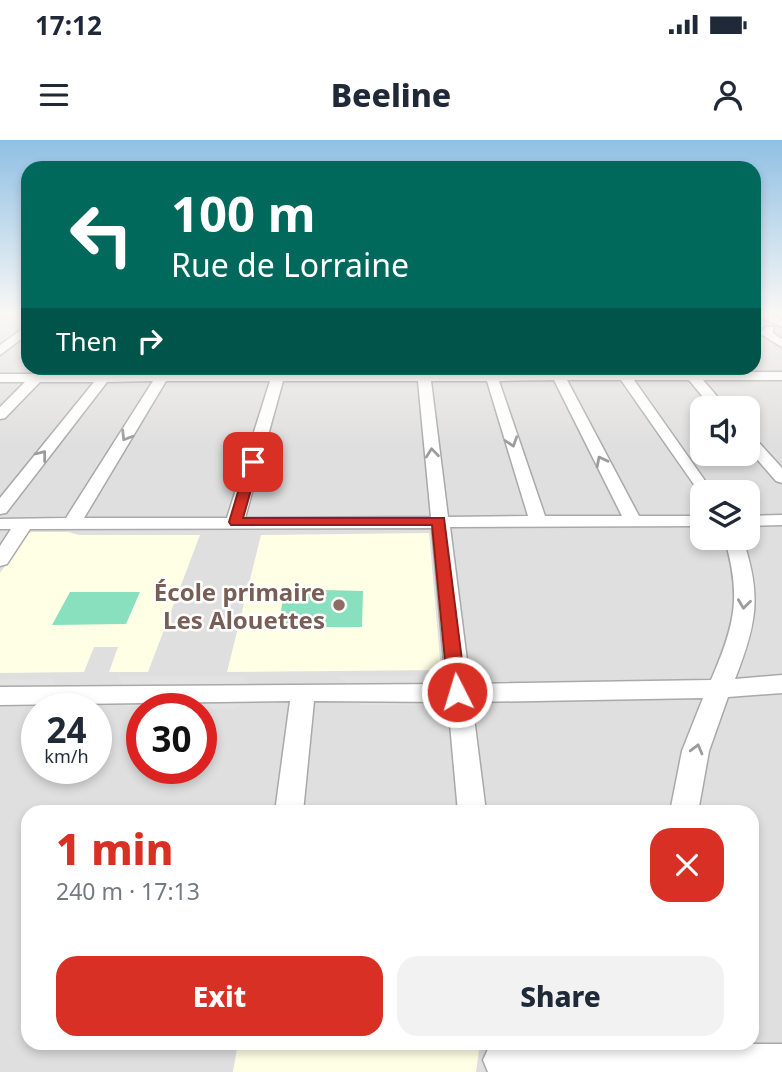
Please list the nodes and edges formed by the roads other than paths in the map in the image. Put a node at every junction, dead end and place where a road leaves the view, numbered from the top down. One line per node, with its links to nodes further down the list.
1 (39, 375): 14 (street)
2 (79, 375): 14 (street)
3 (105, 375): 22 (street, one-way to 3)
4 (129, 375): 15 (street)
5 (220, 375): 15 (street)
6 (278, 375): 29 (street)
7 (424, 375): 24 (street, one-way to 7)
8 (491, 375): 25 (street, one-way to 25)
9 (558, 375): 26 (street, one-way to 9)
10 (624, 375): 21 (street)
11 (692, 375): 17 (street)
12 (759, 375): 13 (street)
13 (782, 376)
14 (36, 378): 16 (street); 18 (street)
15 (162, 378): 30 (street, one-way to 30)
16 (0, 379)
17 (710, 396)
18 (0, 415)
19 (760, 453): 20 (street)
20 (782, 478)
21 (697, 480)
22 (0, 509)
23 (782, 520): 28 (street)
24 (439, 521): 25 (street); 29 (street); 37 (street)
25 (538, 521): 26 (street)
26 (633, 521): 27 (street)
27 (690, 521)
28 (760, 521)
29 (236, 522): 30 (street)
30 (72, 523): 32 (street)
31 (0, 524): 32 (street)
32 (24, 524): 34 (street)
33 (737, 550): 36 (street, one-way to 36)
34 (0, 560)
35 (782, 684): 36 (street)
36 (720, 689): 37 (street); 42 (street, one-way to 36)
37 (457, 692): 38 (street); 41 (street)
38 (303, 694): 39 (street); 40 (street)
39 (0, 696)
40 (290, 805)
41 (471, 805)
42 (685, 805)
43 (500, 1058): 44 (street)
44 (707, 1059): 45 (street)
45 (782, 1063)

